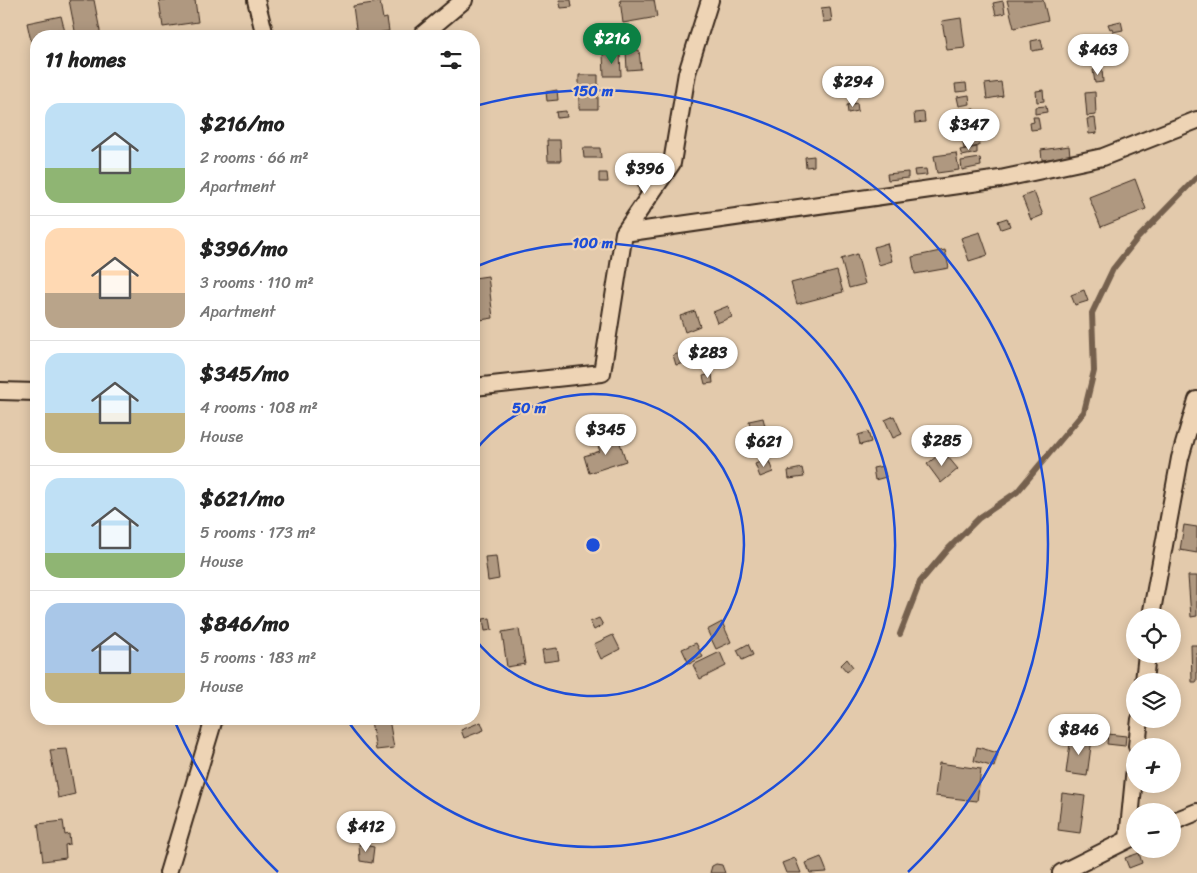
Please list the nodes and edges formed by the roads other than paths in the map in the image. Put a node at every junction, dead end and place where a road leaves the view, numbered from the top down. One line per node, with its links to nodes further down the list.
1 (256, 0): 4 (street)
2 (464, 0): 5 (street)
3 (710, 0): 7 (street)
4 (264, 30)
5 (428, 30)
6 (1197, 120): 7 (street)
7 (624, 233): 8 (street)
8 (480, 386)
9 (0, 391): 10 (street)
10 (30, 392)
11 (1197, 400): 12 (street)
12 (1152, 608)
13 (212, 725): 17 (street)
14 (1197, 812): 15 (street)
15 (1181, 818)
16 (1126, 840): 18 (street)
17 (168, 873)
18 (1061, 873)

